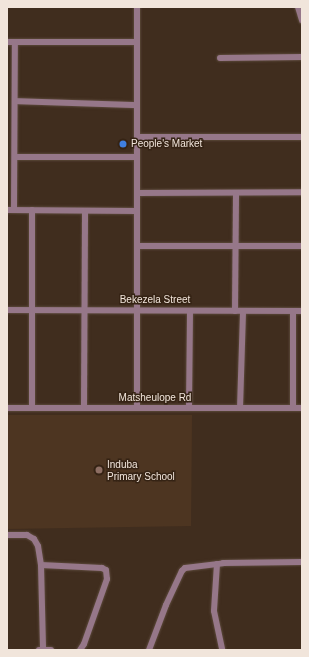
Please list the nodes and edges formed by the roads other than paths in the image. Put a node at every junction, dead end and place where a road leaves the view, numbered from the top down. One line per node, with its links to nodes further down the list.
1 (137, 7): 6 (street)
2 (298, 7): 3 (street)
3 (302, 20)
4 (7, 42): 5 (street)
5 (15, 42): 6 (street); 9 (street)
6 (137, 42): 10 (street)
7 (302, 57): 8 (street)
8 (220, 58)
9 (15, 101): 10 (street); 13 (street)
10 (137, 105): 11 (street)
11 (137, 137): 12 (street); 14 (street)
12 (302, 137)
13 (14, 157): 14 (street); 19 (street)
14 (137, 157): 16 (street)
15 (302, 192): 17 (street)
16 (137, 193): 17 (street); 22 (street)
17 (236, 193): 24 (street)
18 (7, 210): 19 (street)
19 (14, 210): 20 (street)
20 (32, 210): 21 (street); 27 (street)
21 (85, 211): 22 (street); 28 (street)
22 (137, 211): 23 (street)
23 (137, 246): 24 (street); 29 (street)
24 (237, 246): 25 (street); 31 (street)
25 (302, 246)
26 (7, 310): 27 (street, Bekezela Street)
27 (32, 310): 28 (street, Bekezela Street); 36 (street)
28 (84, 310): 29 (street, Bekezela Street); 37 (street)
29 (137, 310): 30 (street, Bekezela Street); 38 (street)
30 (190, 310): 31 (street, Bekezela Street); 39 (street)
31 (235, 311): 32 (street, Bekezela Street)
32 (243, 311): 33 (street, Bekezela Street); 40 (street)
33 (292, 311): 34 (street, Bekezela Street); 41 (street)
34 (302, 311)
35 (7, 408): 36 (street, Matsheulope Rd)
36 (32, 408): 37 (street, Matsheulope Rd)
37 (84, 408): 38 (street, Matsheulope Rd)
38 (137, 408): 39 (street, Matsheulope Rd)
39 (189, 408): 40 (street, Matsheulope Rd)
40 (240, 408): 41 (street, Matsheulope Rd)
41 (293, 408): 42 (street, Matsheulope Rd)
42 (302, 408)
43 (7, 535): 46 (street)
44 (302, 562): 45 (street)
45 (217, 564): 50 (street); 51 (street)
46 (41, 565): 47 (street); 49 (street)
47 (41, 650): 48 (street)
48 (51, 650)
49 (80, 650)
50 (149, 650)
51 (222, 650)

